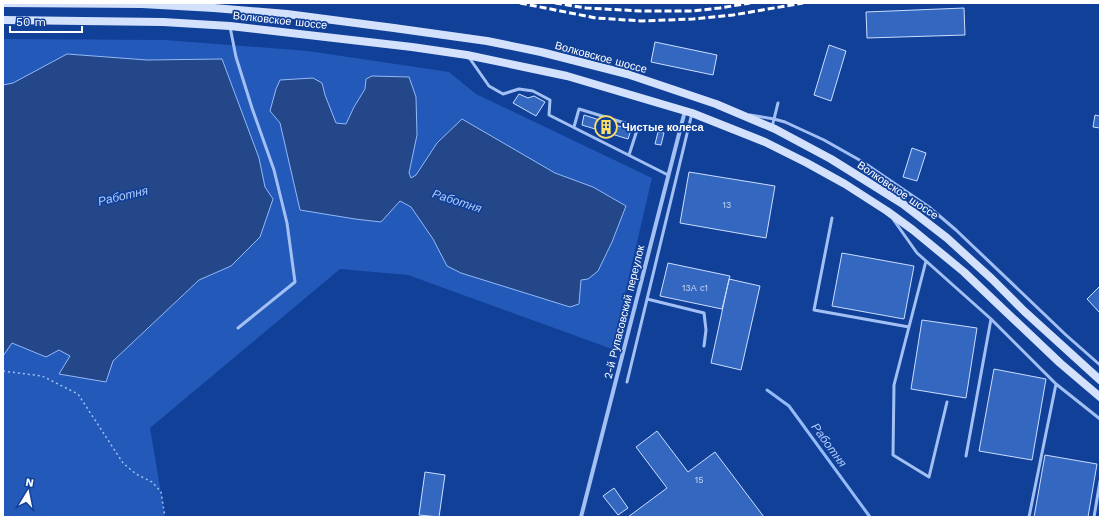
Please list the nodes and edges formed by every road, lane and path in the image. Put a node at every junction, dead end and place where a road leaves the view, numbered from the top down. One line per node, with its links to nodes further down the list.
1 (3, 3): 7 (main road, Волковское шоссе)
2 (3, 20): 3 (main road, Волковское шоссе)
3 (230, 26): 4 (main road, Волковское шоссе); 19 (lane)
4 (467, 55): 6 (main road, Волковское шоссе); 9 (lane)
5 (778, 103): 8 (lane)
6 (689, 112): 12 (street, 2-й Рупасовский переулок); 13 (main road, Волковское шоссе); 16 (lane)
7 (739, 113): 8 (lane); 10 (main road, Волковское шоссе)
8 (774, 119): 10 (lane); 21 (lane)
9 (574, 127): 11 (lane); 11 (lane)
10 (772, 127): 23 (main road, Волковское шоссе)
11 (629, 155): 12 (lane)
12 (668, 175): 32 (street, 2-й Рупасовский переулок)
13 (887, 211): 15 (lane); 26 (main road, Волковское шоссе)
14 (832, 218): 18 (lane)
15 (926, 261): 17 (lane); 18 (lane)
16 (646, 299): 20 (lane); 24 (lane)
17 (991, 319): 25 (lane); 29 (lane)
18 (909, 327): 27 (lane)
19 (238, 328)
20 (704, 346)
21 (1100, 365)
22 (3, 371): 31 (path)
23 (1100, 380)
24 (627, 382)
25 (1056, 384): 28 (lane); 33 (lane)
26 (1100, 397)
27 (947, 402)
28 (1100, 419)
29 (966, 456)
30 (1100, 481): 34 (lane)
31 (165, 517)
32 (581, 517)
33 (1029, 517)
34 (1094, 517)

